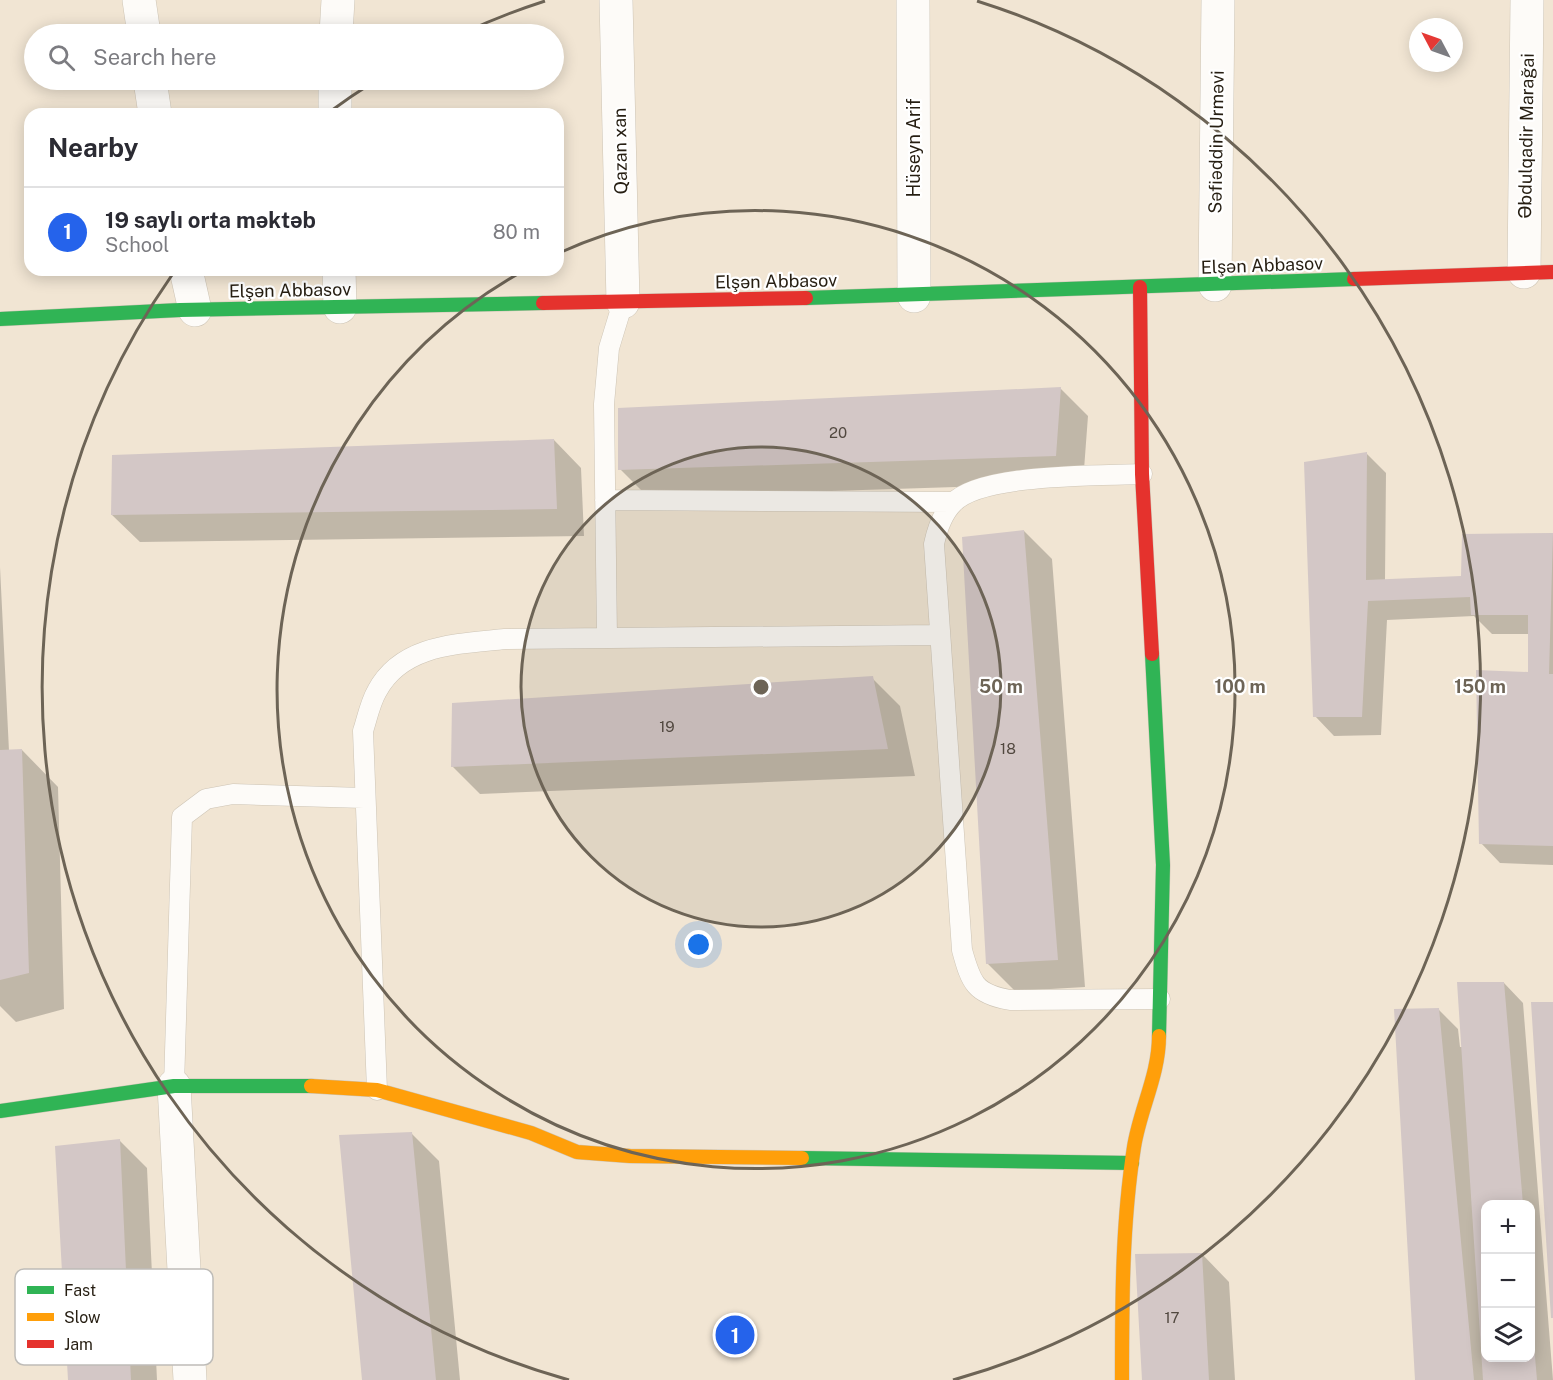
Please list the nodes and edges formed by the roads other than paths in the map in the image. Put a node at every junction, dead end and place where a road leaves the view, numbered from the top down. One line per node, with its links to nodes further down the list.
1 (139, 0): 7 (street)
2 (338, 0): 8 (street)
3 (616, 0): 19 (street, Qazan xan)
4 (913, 0): 18 (street, Hüseyn Arif)
5 (1218, 0): 16 (street, Səfiəddin Urməvi)
6 (1527, 0): 13 (street, Əbdulqadir Marağai)
7 (143, 24)
8 (337, 24)
9 (151, 90): 11 (street)
10 (335, 90): 12 (street)
11 (154, 108)
12 (336, 108)
13 (1539, 272): 16 (street, Elşən Abbasov)
14 (187, 276): 21 (street)
15 (339, 276): 20 (street)
16 (1215, 285): 17 (street, Elşən Abbasov)
17 (1140, 288): 18 (street, Elşən Abbasov); 23 (street)
18 (914, 296): 19 (street, Elşən Abbasov)
19 (623, 302): 20 (street, Elşən Abbasov); 24 (lane)
20 (339, 307): 21 (street, Elşən Abbasov)
21 (195, 310): 22 (street, Elşən Abbasov)
22 (0, 320)
23 (1142, 474): 25 (lane); 29 (street)
24 (605, 500): 25 (lane); 27 (lane)
25 (953, 502): 26 (lane)
26 (940, 635): 27 (lane); 29 (lane)
27 (607, 638): 28 (lane)
28 (364, 798): 30 (lane); 31 (lane)
29 (1160, 999): 33 (street)
30 (174, 1086): 31 (street); 32 (street); 34 (street)
31 (377, 1090): 33 (street)
32 (0, 1111)
33 (1132, 1163): 37 (street)
34 (184, 1269)
35 (189, 1365): 36 (street)
36 (190, 1380)
37 (1122, 1380)

